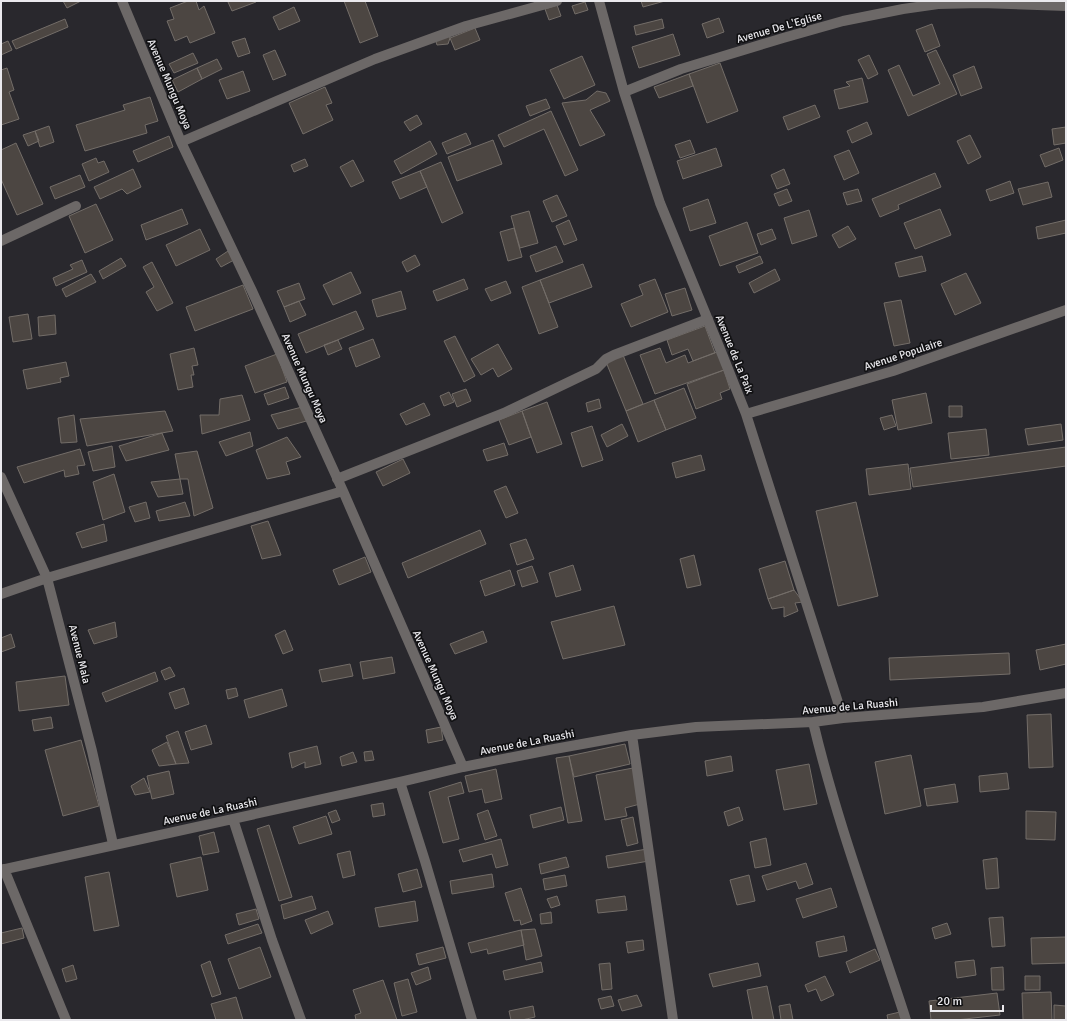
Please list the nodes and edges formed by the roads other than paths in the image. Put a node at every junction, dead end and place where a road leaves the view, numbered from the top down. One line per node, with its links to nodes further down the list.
1 (122, 1): 6 (street, Avenue Mungu Moya)
2 (557, 1): 6 (street)
3 (599, 1): 5 (street, Avenue de La Paix)
4 (1066, 6): 5 (street, Avenue De L'Eglise)
5 (624, 92): 10 (street, Avenue de La Paix)
6 (181, 142): 13 (street, Avenue Mungu Moya)
7 (76, 206): 8 (street)
8 (1, 241)
9 (1066, 310): 11 (street, Avenue Populaire)
10 (708, 319): 11 (street, Avenue de La Paix); 13 (street)
11 (746, 414): 18 (street, Avenue de La Paix)
12 (1, 477): 15 (street, Avenue Mala)
13 (337, 479): 14 (street, Avenue Mungu Moya)
14 (343, 491): 15 (street); 21 (street, Avenue Mungu Moya)
15 (47, 578): 16 (street); 24 (street, Avenue Mala)
16 (1, 594)
17 (1066, 693): 18 (street, Avenue de La Ruashi)
18 (843, 718): 19 (street, Avenue de La Ruashi)
19 (813, 722): 20 (street, Avenue de La Ruashi); 30 (street)
20 (632, 735): 21 (street, Avenue de La Ruashi); 29 (street)
21 (463, 767): 22 (street, Avenue de La Ruashi)
22 (400, 782): 23 (street, Avenue de La Ruashi); 28 (street)
23 (233, 819): 24 (street, Avenue de La Ruashi); 27 (street)
24 (113, 844): 25 (street, Avenue de La Ruashi)
25 (2, 869): 26 (street)
26 (66, 1020)
27 (301, 1020)
28 (472, 1020)
29 (673, 1020)
30 (906, 1020)

